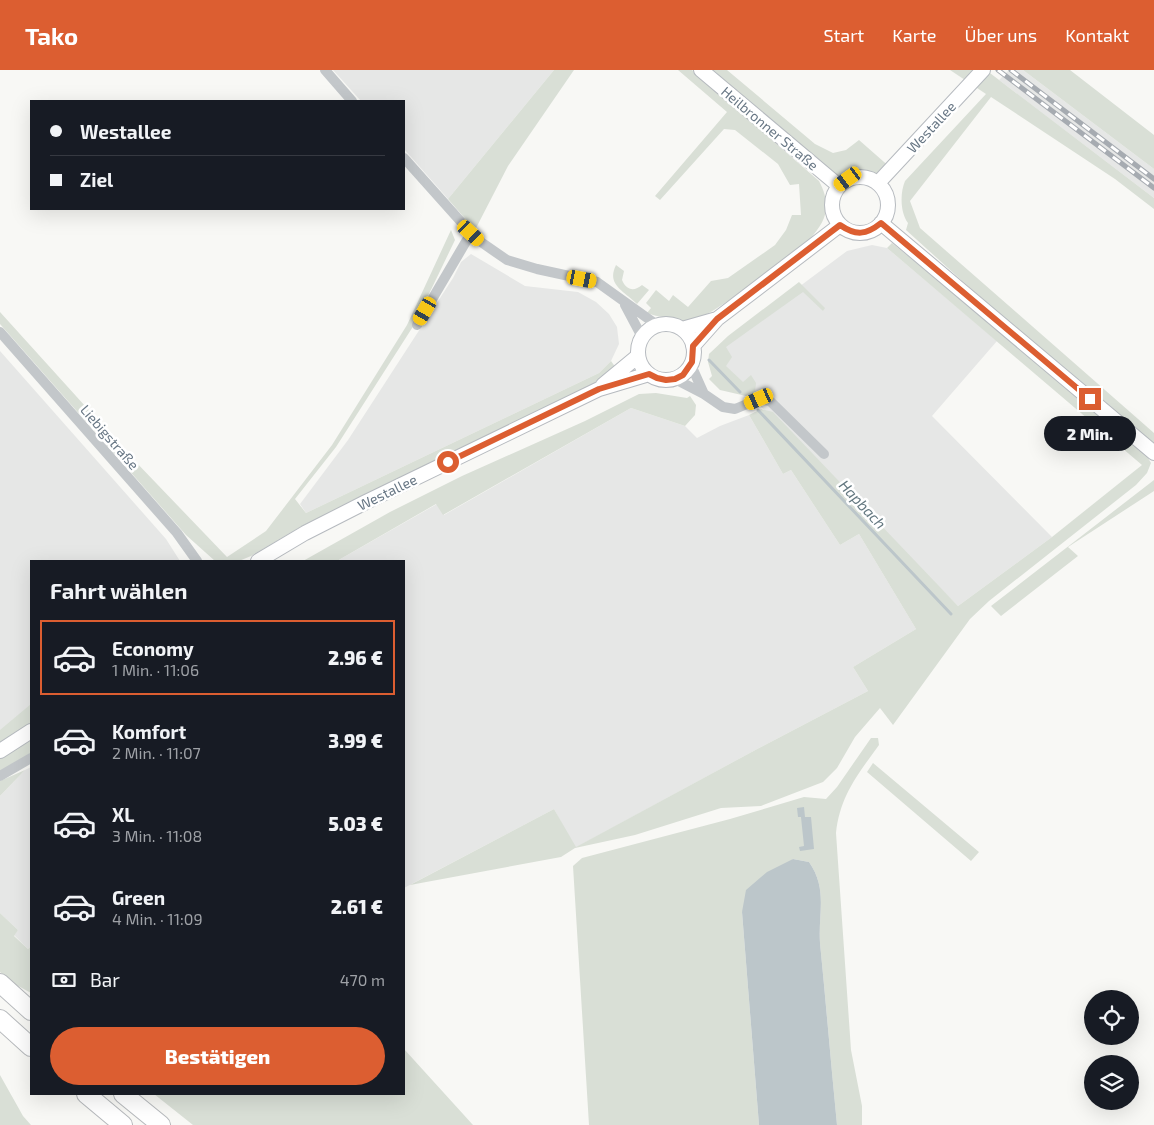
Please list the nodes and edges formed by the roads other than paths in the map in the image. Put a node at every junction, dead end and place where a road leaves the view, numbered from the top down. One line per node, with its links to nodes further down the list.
1 (325, 70): 4 (street)
2 (701, 70): 7 (main road, Heilbronner Straße)
3 (979, 75): 6 (main road, Westallee)
4 (351, 100)
5 (405, 159): 10 (street)
6 (878, 183): 7 (main road); 8 (main road)
7 (839, 186): 9 (main road)
8 (881, 223): 9 (main road); 25 (main road)
9 (840, 225): 12 (main road)
10 (471, 233): 11 (street); 13 (street)
11 (623, 302): 14 (street); 17 (street)
12 (717, 319): 15 (main road); 18 (main road)
13 (417, 326)
14 (657, 326): 15 (main road); 17 (main road)
15 (682, 330): 18 (main road)
16 (0, 332): 27 (street, Liebigstraße)
17 (642, 337): 19 (main road)
18 (693, 346): 20 (main road)
19 (638, 356): 21 (main road); 23 (main road, Westallee)
20 (691, 365): 22 (main road); 24 (street)
21 (649, 374): 22 (main road); 23 (main road, Westallee)
22 (675, 379): 24 (street)
23 (599, 389): 28 (main road, Westallee)
24 (704, 394): 26 (street)
25 (1154, 453)
26 (824, 454)
27 (196, 560)
28 (260, 560)
29 (30, 732): 30 (main road)
30 (0, 752)
31 (30, 759): 32 (street)
32 (0, 776)
33 (0, 983): 34 (highway)
34 (30, 1010)
35 (0, 1019): 36 (highway)
36 (30, 1046)
37 (87, 1095): 39 (highway)
38 (124, 1095): 40 (highway)
39 (123, 1125)
40 (161, 1125)

